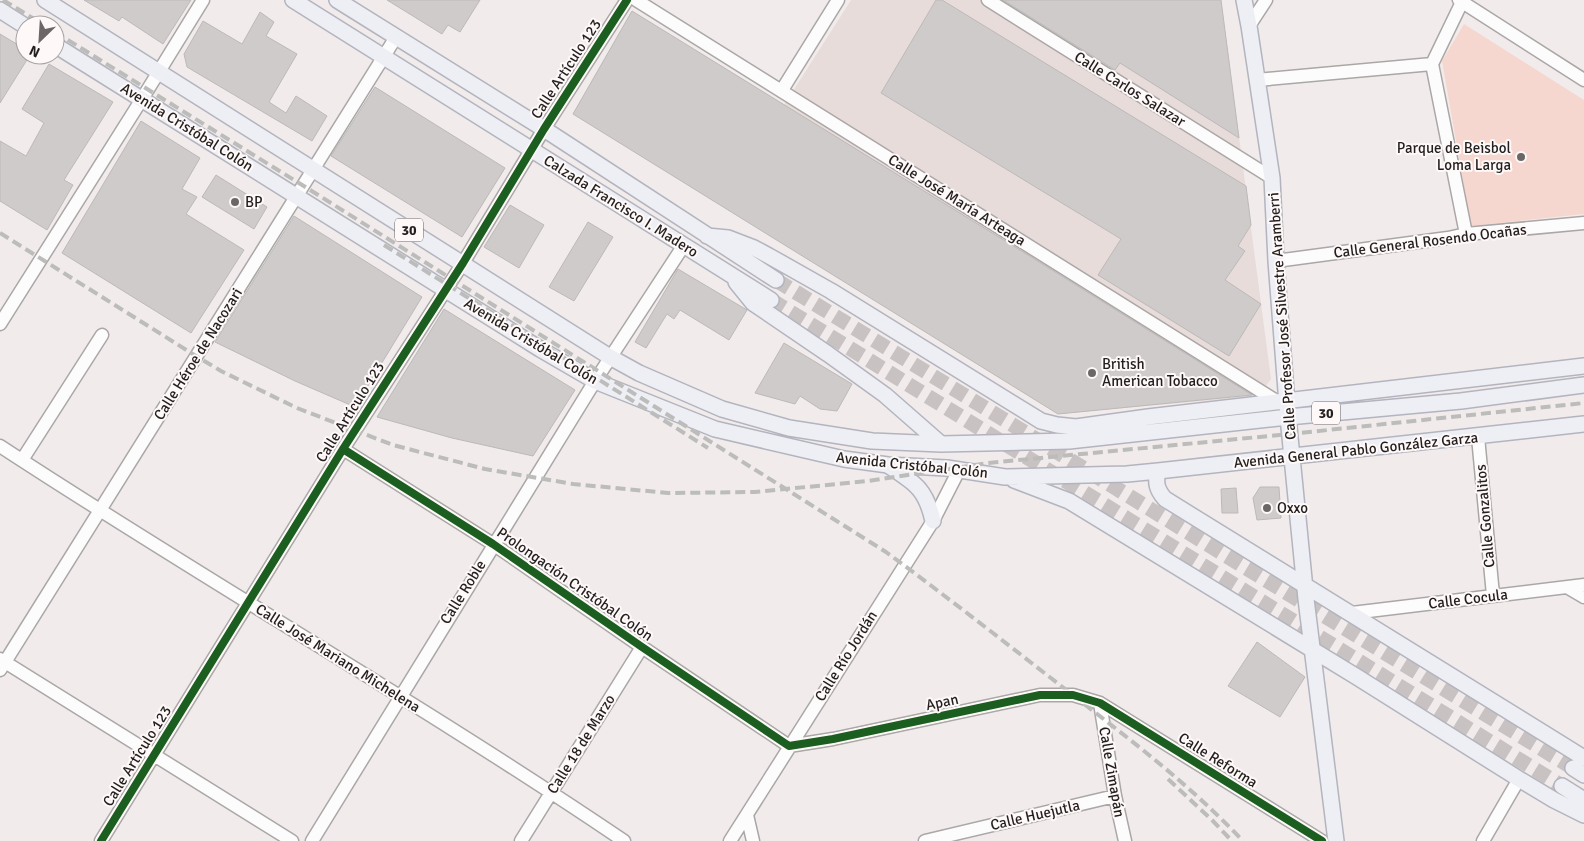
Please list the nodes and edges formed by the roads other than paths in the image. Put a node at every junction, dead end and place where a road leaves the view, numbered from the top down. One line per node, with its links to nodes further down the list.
1 (45, 0): 19 (main road, Avenida Cristóbal Colón / 30)
2 (202, 0): 19 (street)
3 (293, 0): 17 (main road, Calzada Francisco I. Madero)
4 (337, 0): 15 (main road, Calzada Francisco I. Madero)
5 (627, 0): 24 (street, Calle Artículo 123)
6 (636, 0): 22 (street, Calle José María Arteaga)
7 (838, 0): 22 (street)
8 (988, 0): 27 (street, Calle Carlos Salazar)
9 (1244, 0): 14 (main road, Calle Profesor José Silvestre Aramberri)
10 (1266, 0): 14 (street)
11 (1461, 1): 18 (street); 21 (street)
12 (0, 10): 13 (main road)
13 (15, 20)
14 (1249, 26): 20 (main road, Calle Profesor José Silvestre Aramberri)
15 (396, 37): 17 (street, Calle Héroe de Nacozari); 24 (main road, Calzada Francisco I. Madero)
16 (65, 50): 23 (main road, Avenida Cristóbal Colón / 30)
17 (383, 57): 25 (main road, Calzada Francisco I. Madero); 26 (street, Calle Héroe de Nacozari)
18 (1432, 64): 20 (street); 30 (street)
19 (159, 71): 23 (street); 26 (main road, Avenida Cristóbal Colón / 30)
20 (1257, 80): 27 (main road, Calle Profesor José Silvestre Aramberri)
21 (1584, 80)
22 (782, 90): 45 (street, Calle José María Arteaga)
23 (142, 99): 28 (main road, Avenida Cristóbal Colón / 30); 39 (street)
24 (544, 130): 25 (street, Calle Artículo 123); 31 (main road, Calzada Francisco I. Madero)
25 (532, 150): 32 (main road, Calzada Francisco I. Madero); 34 (street, Calle Artículo 123)
26 (313, 170): 28 (street, Calle Héroe de Nacozari); 34 (main road, Avenida Cristóbal Colón / 30)
27 (1272, 178): 33 (main road, Calle Profesor José Silvestre Aramberri)
28 (296, 196): 37 (main road, Avenida Cristóbal Colón / 30); 60 (street, Calle Héroe de Nacozari)
29 (1584, 223): 30 (street, Calle General Rosendo Ocañas)
30 (1466, 234): 33 (street, Calle General Rosendo Ocañas)
31 (707, 236): 36 (main road, Calzada Francisco I. Madero); 45 (main road)
32 (684, 245): 35 (main road, Calzada Francisco I. Madero); 41 (street, Calle Roble)
33 (1276, 261): 45 (main road, Calle Profesor José Silvestre Aramberri)
34 (463, 264): 37 (street, Calle Artículo 123); 41 (main road, Avenida Cristóbal Colón / 30)
35 (731, 275): 38 (main road, Calzada Francisco I. Madero); 49 (main road)
36 (776, 280)
37 (446, 289): 43 (main road, Avenida Cristóbal Colón / 30); 52 (street, Calle Artículo 123)
38 (771, 300)
39 (0, 324)
40 (102, 335): 54 (street)
41 (610, 357): 43 (street, Calle Roble); 47 (main road, Avenida Cristóbal Colón / 30)
42 (1584, 366): 45 (main road, 30)
43 (595, 381): 51 (main road, Avenida Cristóbal Colón / 30); 62 (street, Calle Roble)
44 (1584, 385): 45 (main road, 30)
45 (1284, 407): 49 (main road, Avenida Cristóbal Colón / 30); 53 (main road, Calle Profesor José Silvestre Aramberri)
46 (1584, 424): 48 (main road, Avenida General Pablo González Garza / 30)
47 (788, 428): 49 (main road, Avenida Cristóbal Colón / 30); 51 (main road)
48 (1478, 437): 53 (main road, Avenida General Pablo González Garza / 30); 66 (street, Calle Gonzalitos)
49 (941, 444)
50 (0, 446): 54 (street, Calle José Mariano Michelena)
51 (783, 446): 55 (main road, Avenida Cristóbal Colón / 30)
52 (342, 449): 62 (street, Prolongación Cristóbal Colón); 68 (street, Calle Artículo 123)
53 (1292, 458): 57 (main road, Avenida General Pablo González Garza / 30); 63 (main road, Calle Profesor José Silvestre Aramberri)
54 (22, 460): 60 (street, Calle José Mariano Michelena)
55 (888, 465): 56 (main road, Avenida Cristóbal Colón / 30); 61 (main road)
56 (959, 470): 59 (main road, Avenida Cristóbal Colón / 30); 61 (street, Calle Río Jordán)
57 (1158, 471): 58 (main road, Avenida General Pablo González Garza / 30); 63 (main road)
58 (1127, 474): 59 (main road, Avenida Cristóbal Colón / 30)
59 (1005, 477): 71 (main road)
60 (100, 511): 68 (street, Calle José Mariano Michelena); 72 (street, Calle Héroe de Nacozari)
61 (933, 521): 75 (street, Calle Río Jordán)
62 (493, 544): 70 (street, Prolongación Cristóbal Colón); 73 (street, Calle Roble)
63 (1305, 585): 69 (main road); 71 (main road, Calle Profesor José Silvestre Aramberri)
64 (1584, 585): 65 (street, Calle Cocula)
65 (1567, 587): 66 (street, Calle Cocula); 67 (street)
66 (1493, 595): 69 (street, Calle Cocula)
67 (1584, 597)
68 (249, 602): 73 (street, Calle José Mariano Michelena); 76 (street, Calle Artículo 123)
69 (1352, 613): 77 (main road)
70 (642, 647): 75 (street, Prolongación Cristóbal Colón); 80 (street, Calle 18 de Marzo)
71 (1312, 651): 78 (main road); 95 (main road, Calle Profesor José Silvestre Aramberri)
72 (2, 664): 76 (street)
73 (400, 696): 80 (street, Calle José Mariano Michelena); 87 (street, Calle Roble)
74 (1100, 703): 75 (street, Apan); 81 (street, Calle Zimapán); 94 (street, Calle Reforma)
75 (789, 746): 84 (street, Calle Río Jordán)
76 (154, 755): 85 (street, Calle Artículo 123); 86 (street)
77 (1580, 767)
78 (1519, 779): 83 (main road); 96 (street)
79 (1562, 786): 82 (main road)
80 (551, 792): 88 (street, Calle 18 de Marzo); 89 (street, Calle José Mariano Michelena)
81 (1115, 796): 92 (street, Calle Huejutla); 93 (street, Calle Zimapán)
82 (1584, 800)
83 (1584, 814)
84 (747, 815): 90 (street, Calle Río Jordán); 91 (street)
85 (101, 841)
86 (292, 841)
87 (312, 841)
88 (521, 841)
89 (624, 841)
90 (730, 841)
91 (754, 841)
92 (925, 841)
93 (1125, 841)
94 (1322, 841)
95 (1336, 841)
96 (1483, 841)

